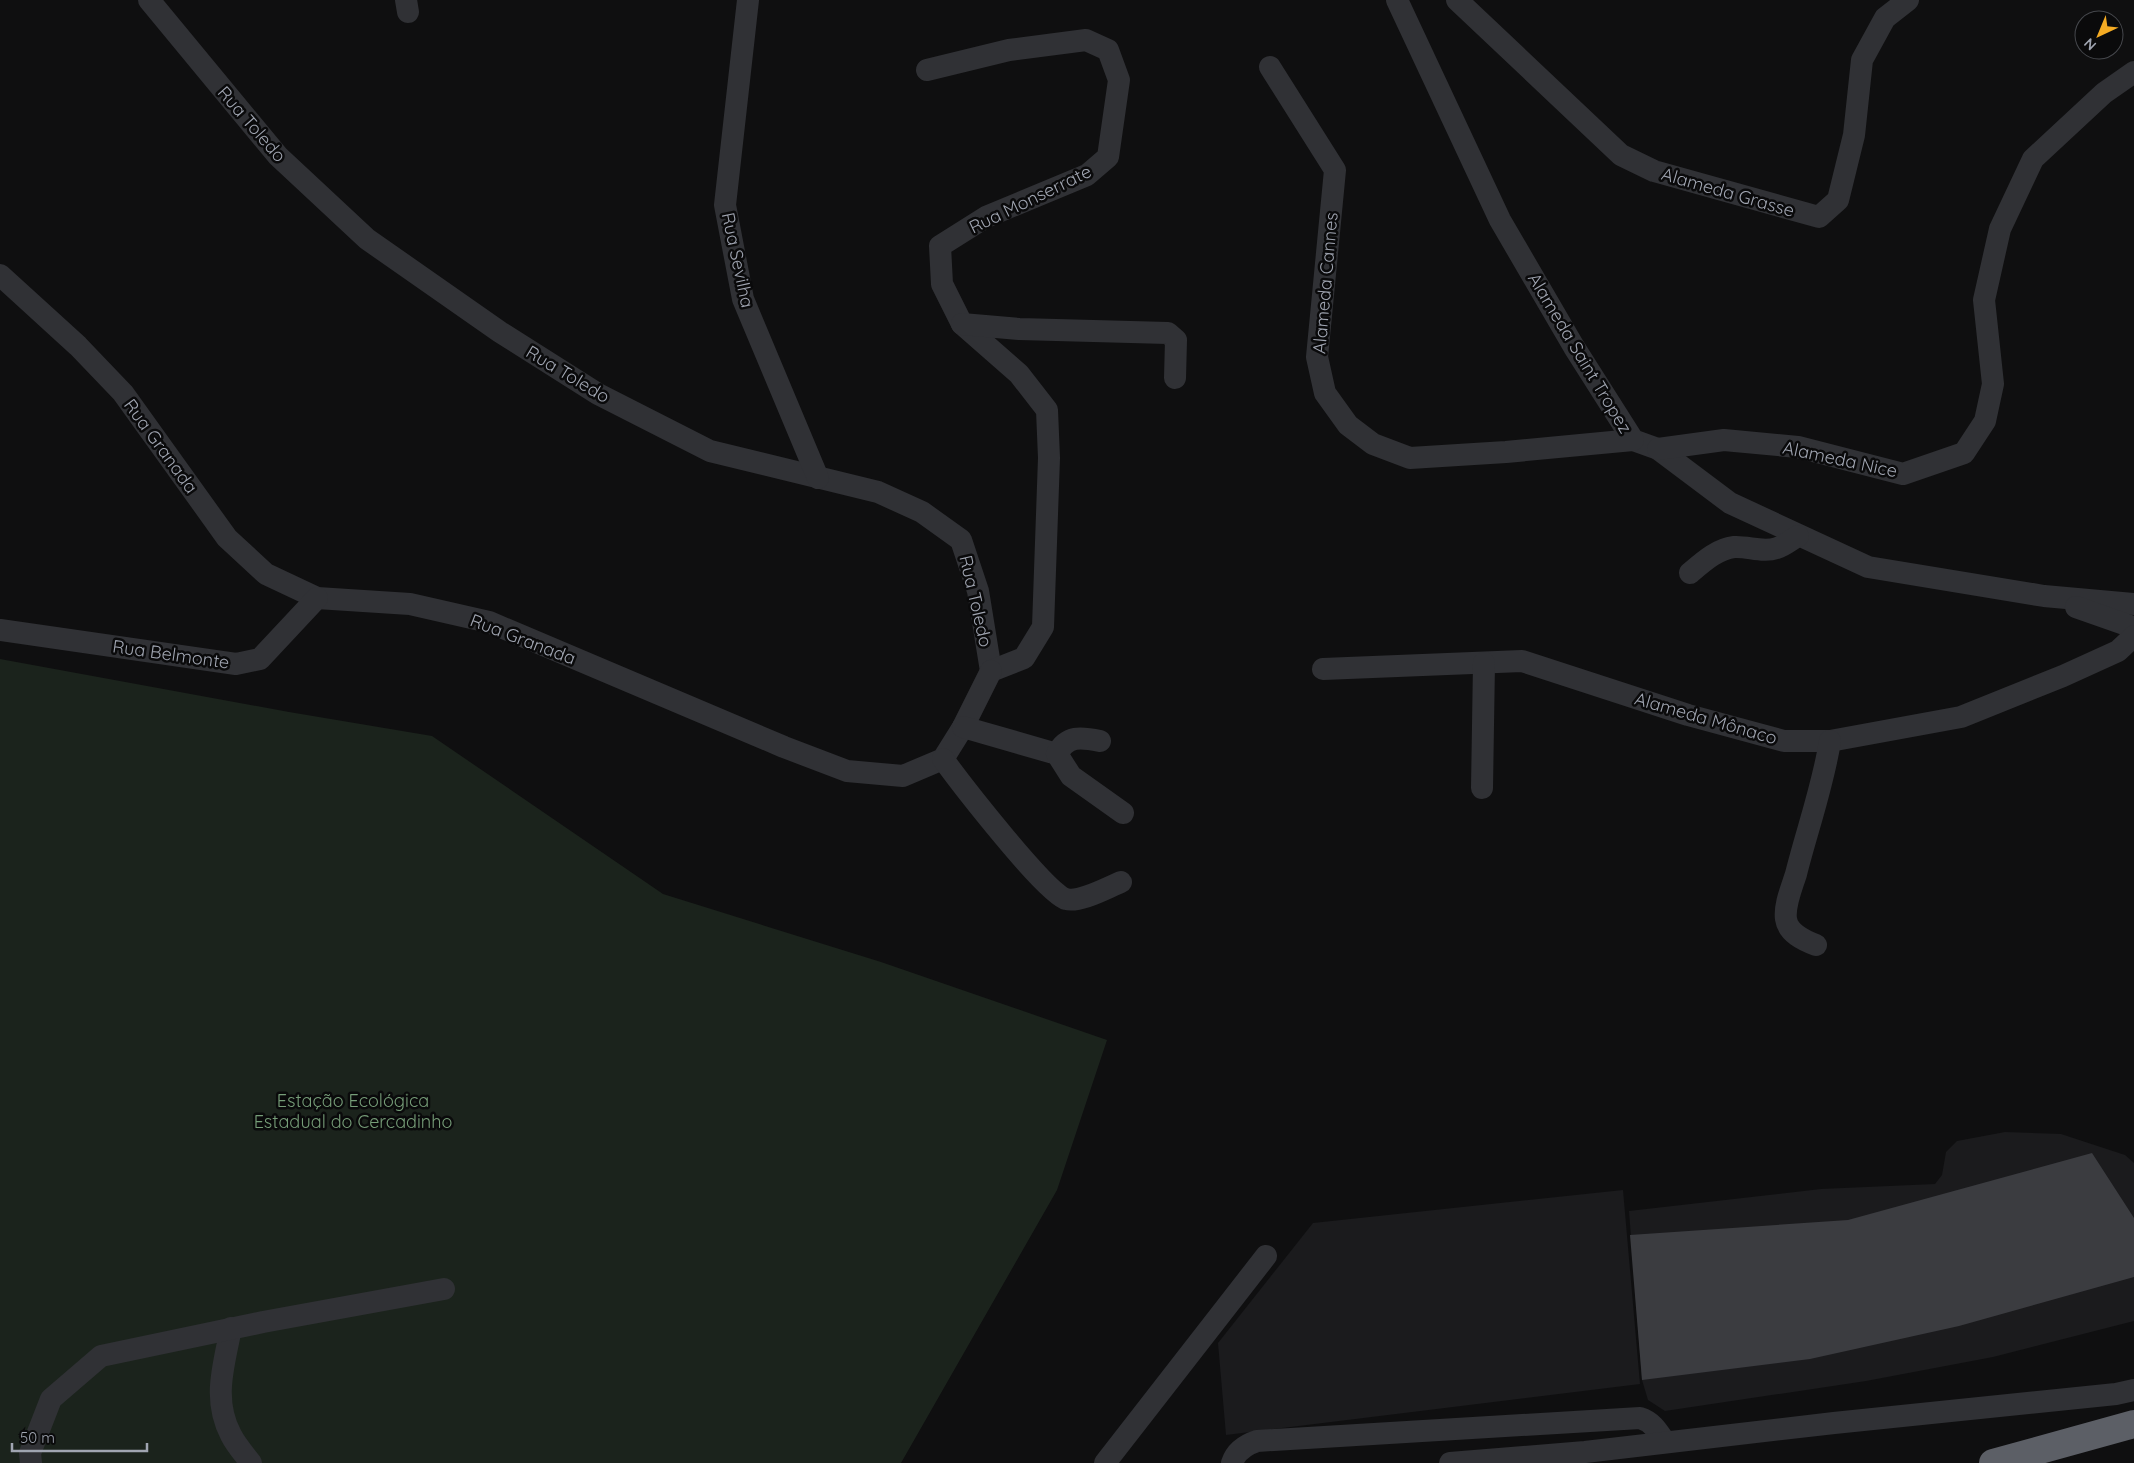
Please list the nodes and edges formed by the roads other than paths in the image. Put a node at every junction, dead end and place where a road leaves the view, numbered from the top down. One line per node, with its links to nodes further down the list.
1 (149, 0): 14 (street, Rua Toledo)
2 (748, 0): 14 (street, Rua Sevilha)
3 (1398, 0): 12 (street, Alameda Saint Tropez)
4 (1457, 0): 5 (street, Alameda Grasse)
5 (1908, 0)
6 (1270, 67): 12 (street, Alameda Cannes)
7 (927, 70): 10 (street, Rua Monserrate)
8 (2134, 72): 13 (street, Alameda Nice)
9 (0, 275): 18 (street, Rua Granada)
10 (962, 324): 11 (street); 24 (street, Rua Monserrate)
11 (1175, 378)
12 (1633, 440): 13 (street, Alameda Saint Tropez)
13 (1658, 449): 15 (street, Alameda Saint Tropez)
14 (818, 478): 24 (street, Rua Toledo)
15 (1798, 536): 16 (street); 17 (street, Alameda Saint Tropez)
16 (1690, 573)
17 (2044, 596): 19 (street, Alameda Saint Tropez); 20 (street, Alameda Saint Tropez)
18 (317, 598): 21 (street, Rua Belmonte); 29 (street, Rua Granada)
19 (2134, 604)
20 (2134, 629): 27 (street, Alameda Mônaco)
21 (0, 630)
22 (1484, 663): 23 (street, Alameda Mônaco); 27 (street, Alameda Mônaco); 30 (street)
23 (1323, 669)
24 (991, 671): 25 (street)
25 (963, 727): 28 (street); 29 (street)
26 (1100, 741): 28 (street)
27 (1830, 741): 33 (street)
28 (1057, 754): 31 (street)
29 (943, 759): 32 (street)
30 (1482, 788)
31 (1123, 813)
32 (1121, 882)
33 (1816, 945)
34 (1266, 1256): 42 (street)
35 (444, 1289): 36 (street)
36 (231, 1328): 40 (street); 41 (street)
37 (2134, 1390): 39 (street)
38 (2134, 1424): 45 (highway)
39 (1665, 1442): 43 (street); 44 (street)
40 (31, 1463)
41 (251, 1463)
42 (1105, 1463)
43 (1232, 1463)
44 (1450, 1463)
45 (1993, 1463)

